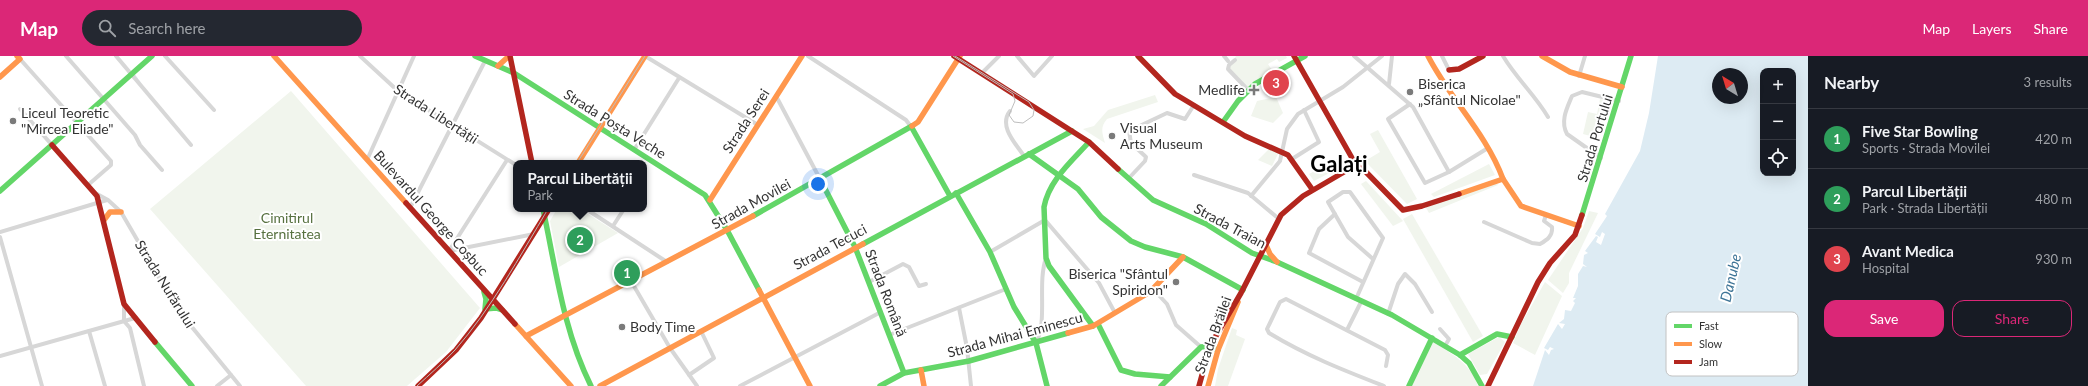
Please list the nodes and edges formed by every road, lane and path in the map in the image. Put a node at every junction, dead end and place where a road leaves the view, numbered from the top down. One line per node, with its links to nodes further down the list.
1 (66, 56): 49 (street)
2 (116, 56): 40 (street)
3 (152, 56): 40 (street)
4 (165, 56): 55 (street)
5 (274, 56): 78 (street, Bulevardul George Coșbuc)
6 (360, 56): 47 (street, Strada Libertății)
7 (414, 56): 47 (street)
8 (475, 56): 33 (street, Strada Poșta Veche)
9 (510, 56): 35 (street); 38 (street)
10 (645, 56): 43 (street); 64 (street)
11 (802, 56): 48 (street, Strada Serei)
12 (808, 56): 63 (street)
13 (999, 56): 39 (street)
14 (1017, 56): 15 (street)
15 (1052, 56)
16 (1138, 56): 53 (street)
17 (1224, 56): 34 (street)
18 (1305, 56): 31 (street)
19 (1354, 56): 36 (street)
20 (1392, 56): 44 (street)
21 (1428, 56): 69 (street)
22 (1442, 56): 37 (street)
23 (1483, 56): 37 (street)
24 (1503, 56): 58 (street)
25 (1542, 56): 41 (street)
26 (1585, 56): 41 (street)
27 (1631, 56): 45 (street, Strada Portului)
28 (957, 57): 39 (street, Strada Traian); 63 (street, Strada Movilei)
29 (1379, 57): 36 (street)
30 (18, 58): 42 (street); 59 (street)
31 (1296, 58): 46 (street); 51 (street)
32 (1235, 60): 46 (street)
33 (485, 61): 35 (street, Strada Poșta Veche); 62 (street)
34 (1228, 61)
35 (498, 66): 38 (street, Strada Poșta Veche)
36 (1368, 67): 44 (street); 51 (street)
37 (1449, 70)
38 (514, 73): 64 (street, Strada Poșta Veche); 76 (street)
39 (982, 73): 65 (street, Strada Traian)
40 (131, 74): 49 (street); 68 (street)
41 (1579, 76): 45 (street)
42 (0, 77)
43 (679, 78): 61 (street); 70 (street)
44 (1389, 84): 52 (street)
45 (1622, 87): 50 (street, Strada Portului)
46 (1248, 90): 60 (street)
47 (398, 91): 62 (street, Strada Libertății); 78 (street)
48 (776, 96): 61 (street, Strada Serei); 86 (street, Strada Română)
49 (104, 99): 59 (street); 81 (street)
50 (1619, 101): 73 (street, Strada Portului); 73 (street)
51 (1319, 102): 56 (street); 80 (street)
52 (1410, 104): 82 (street); 82 (street)
53 (1194, 105): 60 (street); 85 (street)
54 (20, 109): 67 (street)
55 (214, 110)
56 (1304, 110): 71 (street); 74 (street)
57 (1010, 111): 72 (street)
58 (1548, 117)
59 (78, 122): 67 (street); 88 (street)
60 (1223, 122): 71 (street)
61 (758, 125): 96 (street, Strada Serei)
62 (452, 126): 75 (street, Strada Libertății); 98 (street)
63 (912, 128): 86 (street, Strada Movilei); 93 (street)
64 (600, 129): 70 (street, Strada Poșta Veche); 77 (street)
65 (1072, 131): 66 (street, Strada Traian); 72 (street, Strada Tecuci)
66 (1089, 142): 84 (street); 85 (street, Strada Traian)
67 (52, 145): 88 (street); 90 (street)
68 (191, 145)
69 (1488, 148): 82 (street); 87 (street)
70 (634, 150): 96 (street, Strada Poșta Veche)
71 (1282, 151): 74 (street); 94 (street)
72 (1027, 155): 84 (street); 92 (street, Strada Tecuci)
73 (1601, 158): 112 (street, Strada Portului)
74 (1292, 159): 89 (street)
75 (507, 160): 79 (street, Strada Libertății); 120 (street)
76 (531, 160)
77 (580, 160)
78 (367, 161): 98 (street, Bulevardul George Coșbuc)
79 (513, 163)
80 (1356, 165): 87 (street); 89 (street, Strada Brăilei)
81 (162, 170)
82 (1449, 172)
83 (1194, 175): 94 (street)
84 (1060, 176): 109 (street); 122 (street)
85 (1129, 178): 123 (street, Strada Traian)
86 (820, 179): 113 (street, Strada Movilei); 118 (street, Strada Română)
87 (1503, 179): 105 (street)
88 (88, 185): 91 (street)
89 (1312, 189): 107 (street, Strada Brăilei)
90 (0, 191)
91 (95, 193): 95 (street, Strada Nufărului); 97 (street)
92 (956, 193): 93 (street, Strada Tecuci); 121 (street)
93 (950, 196): 118 (street, Strada Tecuci)
94 (1251, 196): 107 (street)
95 (108, 200): 97 (street); 99 (street, Strada Nufărului)
96 (710, 200): 113 (street, Strada Poșta Veche)
97 (96, 202): 108 (street); 114 (street)
98 (410, 208): 120 (street, Bulevardul George Coșbuc)
99 (121, 212): 108 (street); 174 (street, Strada Nufărului)
100 (544, 212): 106 (street)
101 (548, 212): 106 (street)
102 (591, 212): 111 (street)
103 (622, 212): 111 (street)
104 (1334, 214): 125 (street); 125 (street); 130 (street)
105 (1546, 215): 110 (street); 112 (street)
106 (545, 217): 115 (street); 148 (street)
107 (1279, 219): 117 (street, Strada Brăilei)
108 (104, 220): 140 (street)
109 (1045, 220): 121 (street); 124 (street); 145 (street)
110 (1484, 222)
111 (613, 226): 126 (street)
112 (1580, 226): 158 (street, Strada Portului)
113 (727, 230): 126 (street, Strada Movilei); 137 (street, Strada Poșta Veche)
114 (0, 232)
115 (534, 234): 120 (street); 135 (street)
116 (0, 238): 119 (street)
117 (1266, 245): 123 (street, Strada Brăilei); 127 (street)
118 (855, 247): 129 (street, Strada Română); 137 (street, Strada Tecuci)
119 (1, 248): 164 (street)
120 (449, 251): 132 (street, Bulevardul George Coșbuc)
121 (990, 252): 133 (street)
122 (1183, 257): 134 (street, Strada Mihai Eminescu); 136 (street)
123 (1260, 257): 127 (street, Strada Traian); 136 (street, Strada Brăilei)
124 (1046, 258): 151 (street); 160 (street)
125 (1373, 259): 130 (street)
126 (667, 262): 128 (street, Strada Movilei)
127 (1277, 262): 139 (street, Strada Traian)
128 (631, 281): 148 (street, Strada Movilei); 165 (street)
129 (869, 282): 131 (street); 144 (street, Strada Română)
130 (1363, 282): 139 (street)
131 (926, 284)
132 (483, 288): 135 (street); 138 (street, Bulevardul George Coșbuc); 142 (street)
133 (1006, 289): 141 (street); 160 (street)
134 (1152, 289): 145 (street, Strada Mihai Eminescu); 163 (street)
135 (499, 290): 138 (street)
136 (1242, 291): 161 (street, Strada Brăilei); 166 (street, Strada Brăilei)
137 (763, 297): 155 (street, Strada Tecuci); 169 (street, Strada Poșta Veche)
138 (492, 299): 142 (street); 143 (street, Bulevardul George Coșbuc)
139 (1359, 300): 147 (street, Strada Traian); 153 (street)
140 (124, 304): 149 (street); 150 (street)
141 (959, 308): 157 (street); 170 (street)
142 (485, 309): 143 (street); 185 (street)
143 (503, 310): 156 (street, Bulevardul George Coșbuc)
144 (881, 312): 157 (street, Strada Română); 169 (street)
145 (1115, 312): 151 (street, Strada Mihai Eminescu)
146 (1432, 312): 147 (street)
147 (1388, 314): 159 (street, Strada Traian)
148 (565, 316): 156 (street, Strada Movilei); 187 (street)
149 (135, 318): 150 (street); 182 (street)
150 (124, 321): 154 (street); 181 (street)
151 (1095, 325): 160 (street, Strada Mihai Eminescu); 176 (street)
152 (1440, 329): 162 (street)
153 (1347, 330): 171 (street); 198 (street)
154 (89, 331): 164 (street); 180 (street)
155 (701, 331): 165 (street, Strada Tecuci); 175 (street)
156 (526, 336): 177 (street, Bulevardul George Coșbuc)
157 (890, 336): 173 (street, Strada Română)
158 (1512, 337): 167 (street); 201 (street, Strada Portului)
159 (1432, 338): 162 (street, Strada Traian); 199 (street)
160 (1036, 343): 170 (street, Strada Mihai Eminescu); 195 (street)
161 (1210, 346): 163 (street); 166 (street); 196 (street, Strada Brăilei)
162 (1445, 346): 167 (street, Strada Traian)
163 (1200, 347): 176 (street)
164 (30, 348): 168 (street); 179 (street)
165 (670, 348): 175 (street); 188 (street, Strada Tecuci)
166 (1218, 350): 197 (street, Strada Brăilei)
167 (1460, 355): 200 (street, Strada Traian)
168 (0, 356)
169 (795, 357): 190 (street); 191 (street, Strada Poșta Veche)
170 (969, 361): 172 (street, Strada Mihai Eminescu); 194 (street)
171 (1386, 366)
172 (921, 370): 173 (street, Strada Mihai Eminescu); 193 (street)
173 (904, 373): 192 (street, Strada Mihai Eminescu)
174 (231, 375): 183 (street); 184 (street, Strada Nufărului)
175 (689, 375): 189 (street)
176 (1170, 377): 178 (street)
177 (567, 383): 186 (street, Bulevardul George Coșbuc)
178 (1165, 385)
179 (42, 386)
180 (105, 386)
181 (144, 386)
182 (192, 386)
183 (217, 386)
184 (240, 386)
185 (418, 386)
186 (571, 386)
187 (591, 386)
188 (600, 386)
189 (697, 386)
190 (740, 386)
191 (810, 386)
192 (880, 386)
193 (924, 386)
194 (971, 386)
195 (1047, 386)
196 (1199, 386)
197 (1208, 386)
198 (1384, 386)
199 (1409, 386)
200 (1482, 386)
201 (1488, 386)

